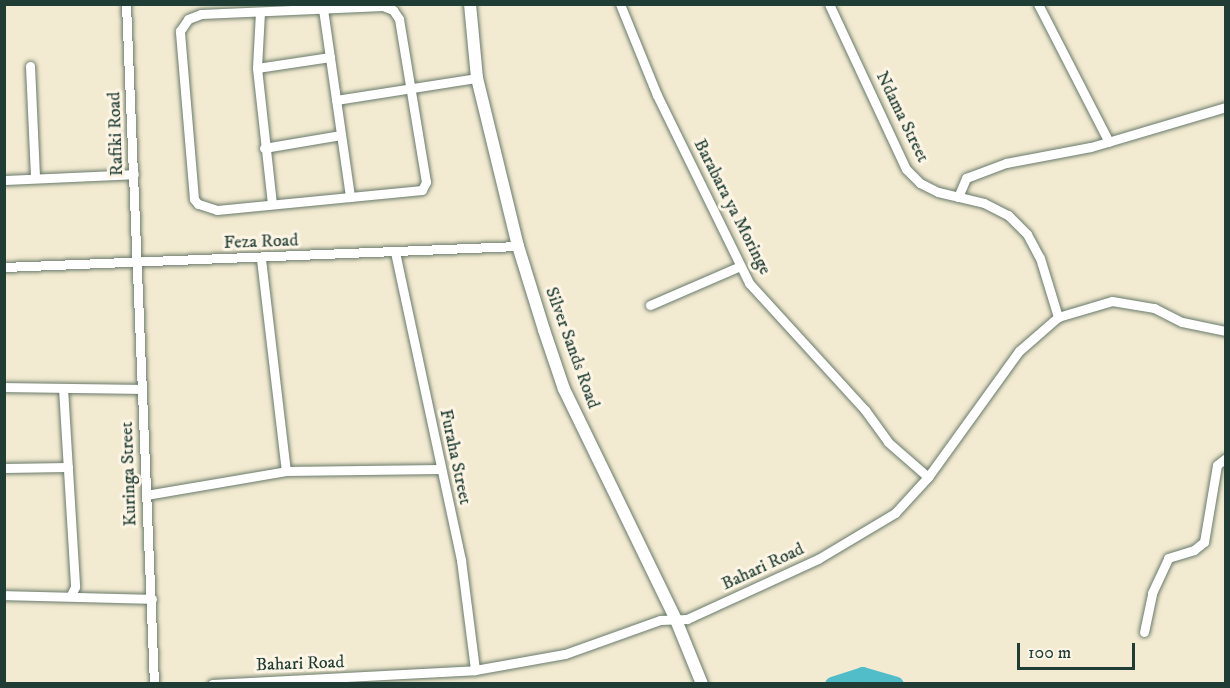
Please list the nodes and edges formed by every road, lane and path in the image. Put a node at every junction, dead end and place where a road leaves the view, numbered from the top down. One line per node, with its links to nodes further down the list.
1 (126, 4): 18 (street, Rafiki Road)
2 (470, 4): 11 (street, Silver Sands Road)
3 (620, 4): 28 (street, Barabara ya Moringe)
4 (829, 4): 22 (street, Ndama Street)
5 (1038, 4): 16 (street)
6 (323, 9): 7 (street); 8 (street); 12 (street)
7 (260, 12): 10 (street); 23 (street)
8 (330, 57): 10 (street); 13 (street)
9 (30, 66): 19 (street)
10 (257, 68): 17 (street)
11 (477, 78): 12 (street); 24 (street, Silver Sands Road)
12 (413, 88): 13 (street); 21 (street)
13 (336, 100): 15 (street)
14 (1226, 107): 16 (street)
15 (341, 135): 17 (street); 21 (street)
16 (1109, 142): 22 (street)
17 (264, 148): 23 (street)
18 (134, 174): 19 (street); 27 (street, Rafiki Road)
19 (35, 178): 20 (street)
20 (4, 180)
21 (351, 197): 23 (street)
22 (958, 197): 31 (street, Ndama Street)
23 (272, 203)
24 (518, 246): 25 (street, Feza Road); 46 (street, Silver Sands Road)
25 (395, 252): 26 (street, Feza Road); 39 (street, Furaha Street)
26 (261, 260): 27 (street, Feza Road); 40 (street)
27 (136, 263): 29 (street, Feza Road); 35 (street, Kuringa Street)
28 (740, 266): 30 (street); 41 (street, Barabara ya Moringe)
29 (4, 267)
30 (650, 305)
31 (1058, 317): 32 (street, Bahari Road); 41 (street, Bahari Road)
32 (1226, 331)
33 (4, 387): 34 (street)
34 (63, 388): 35 (street); 37 (street)
35 (142, 389): 42 (street, Kuringa Street)
36 (1226, 458): 47 (street)
37 (68, 467): 38 (street); 44 (street)
38 (4, 468)
39 (440, 469): 40 (street); 48 (street, Furaha Street)
40 (286, 471): 42 (street)
41 (928, 477): 46 (street, Bahari Road)
42 (146, 495): 45 (street, Kuringa Street)
43 (4, 595): 44 (street)
44 (71, 595): 45 (street)
45 (152, 599): 50 (street, Kuringa Street)
46 (676, 620): 48 (street, Bahari Road); 52 (street, Silver Sands Road)
47 (1144, 632)
48 (475, 670): 49 (street, Bahari Road)
49 (354, 681): 51 (street, Bahari Road)
50 (154, 684)
51 (212, 684)
52 (702, 684)

